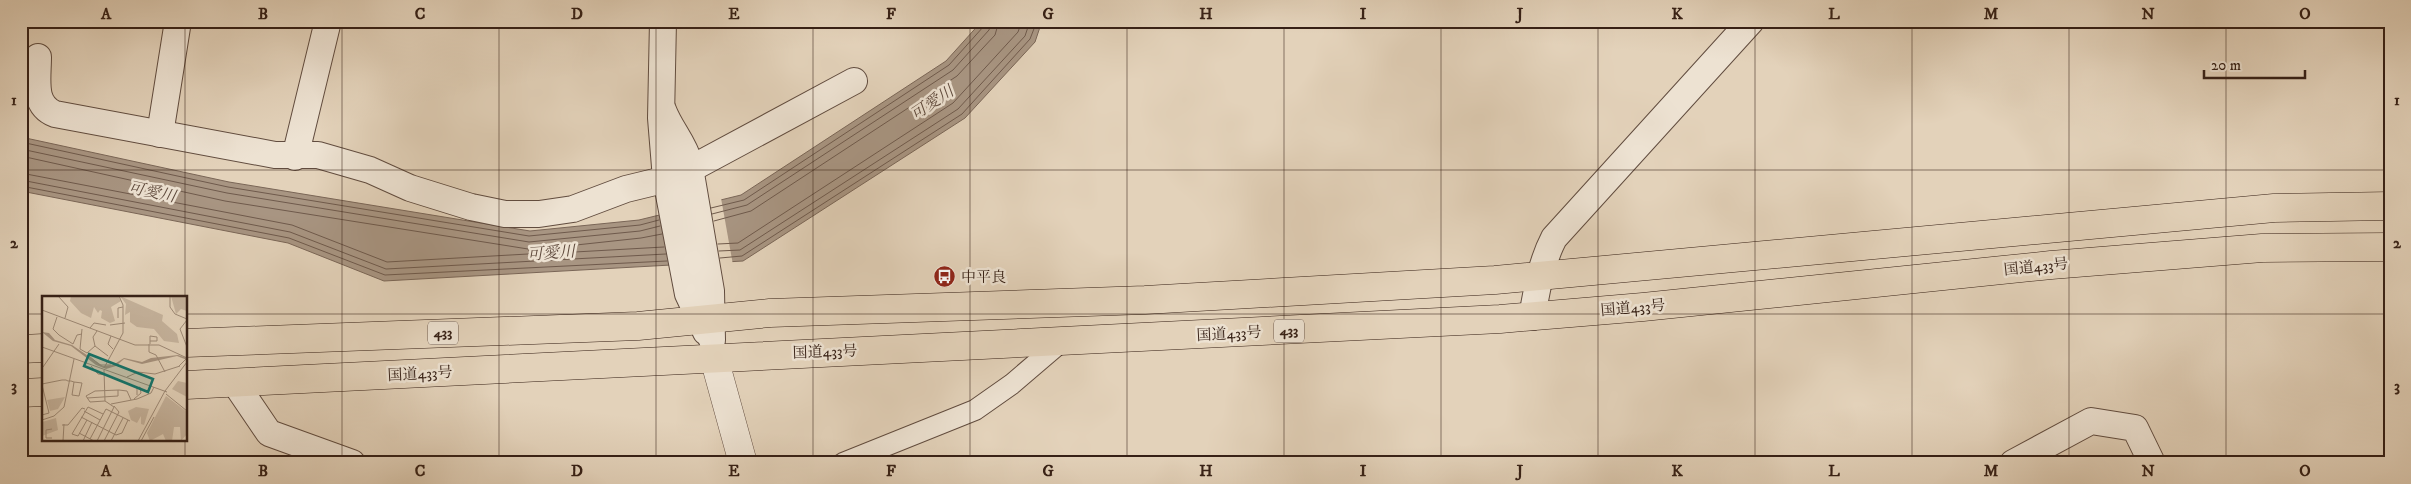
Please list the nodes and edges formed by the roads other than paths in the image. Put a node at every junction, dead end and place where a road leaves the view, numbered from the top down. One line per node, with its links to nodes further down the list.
1 (178, 21): 8 (street)
2 (328, 21): 9 (street)
3 (663, 21): 7 (street)
4 (1751, 21): 14 (street)
5 (38, 57): 8 (street)
6 (854, 81): 10 (street)
7 (660, 88): 10 (street); 11 (street)
8 (160, 134): 9 (street)
9 (295, 157): 11 (street)
10 (692, 176): 11 (street); 15 (street)
11 (669, 192): 15 (street)
12 (2390, 206): 14 (highway, 433)
13 (2390, 247): 16 (highway, 国道433号 / 433)
14 (1539, 276): 16 (street); 17 (highway, 433)
15 (697, 279): 17 (street)
16 (1532, 317): 19 (highway, 国道433号 / 433)
17 (706, 320): 18 (highway, 433); 22 (street)
18 (188, 342)
19 (1060, 343): 22 (highway, 国道433号 / 433); 29 (street)
20 (42, 348): 21 (highway)
21 (21, 349)
22 (714, 358): 23 (highway, 国道433号 / 433); 28 (street)
23 (235, 383): 24 (highway, 国道433号 / 433); 27 (street)
24 (188, 385)
25 (42, 392): 26 (highway)
26 (21, 393)
27 (352, 463)
28 (743, 463)
29 (843, 463)
30 (2013, 463): 31 (street)
31 (2152, 463)

